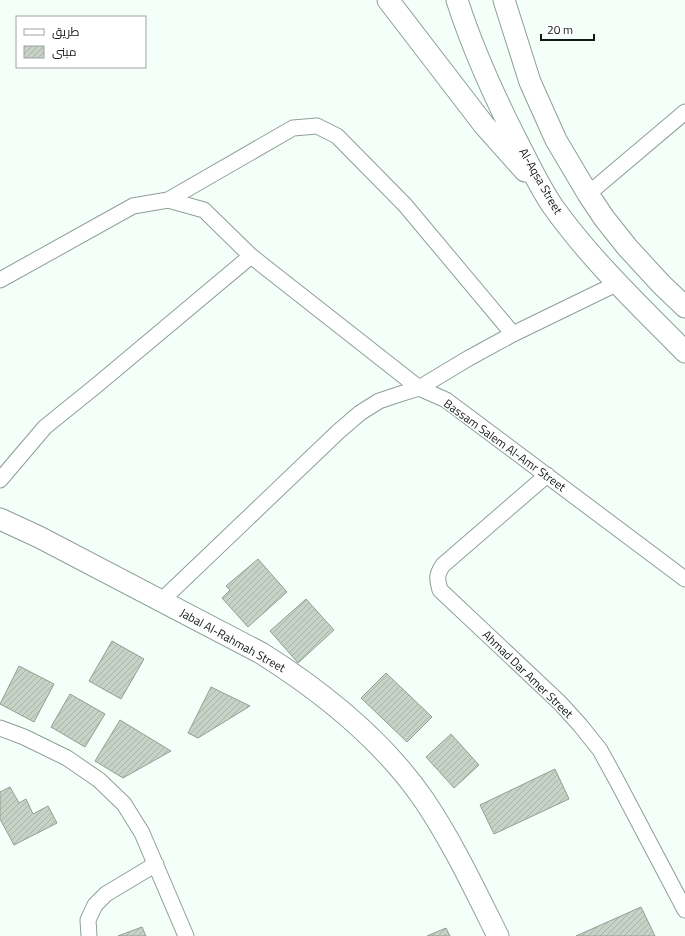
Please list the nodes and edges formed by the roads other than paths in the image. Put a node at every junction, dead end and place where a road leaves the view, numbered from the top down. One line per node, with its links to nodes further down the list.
1 (388, 0): 7 (main road)
2 (457, 0): 7 (main road, Al-Aqsa Street)
3 (504, 0): 5 (main road)
4 (513, 0): 5 (main road)
5 (515, 36): 8 (main road)
6 (685, 112): 8 (street)
7 (543, 191): 12 (main road, Al-Aqsa Street)
8 (588, 194): 13 (main road)
9 (168, 200): 10 (street, Bassam Salem Al-Amr Street); 11 (street); 14 (street)
10 (251, 256): 16 (street, Bassam Salem Al-Amr Street); 18 (street)
11 (0, 280)
12 (618, 284): 14 (street); 15 (main road, Al-Aqsa Street)
13 (685, 307)
14 (513, 334): 16 (street)
15 (685, 352)
16 (419, 388): 17 (street, Bassam Salem Al-Amr Street); 21 (street)
17 (547, 475): 20 (street, Bassam Salem Al-Amr Street); 24 (street, Ahmad Dar Amer Street)
18 (0, 480)
19 (0, 519): 21 (main road, Jabal Al-Rahmah Street)
20 (685, 579)
21 (161, 600): 27 (main road, Jabal Al-Rahmah Street)
22 (0, 728): 23 (street)
23 (156, 864): 25 (street); 26 (street)
24 (685, 910)
25 (88, 936)
26 (186, 936)
27 (498, 936)

